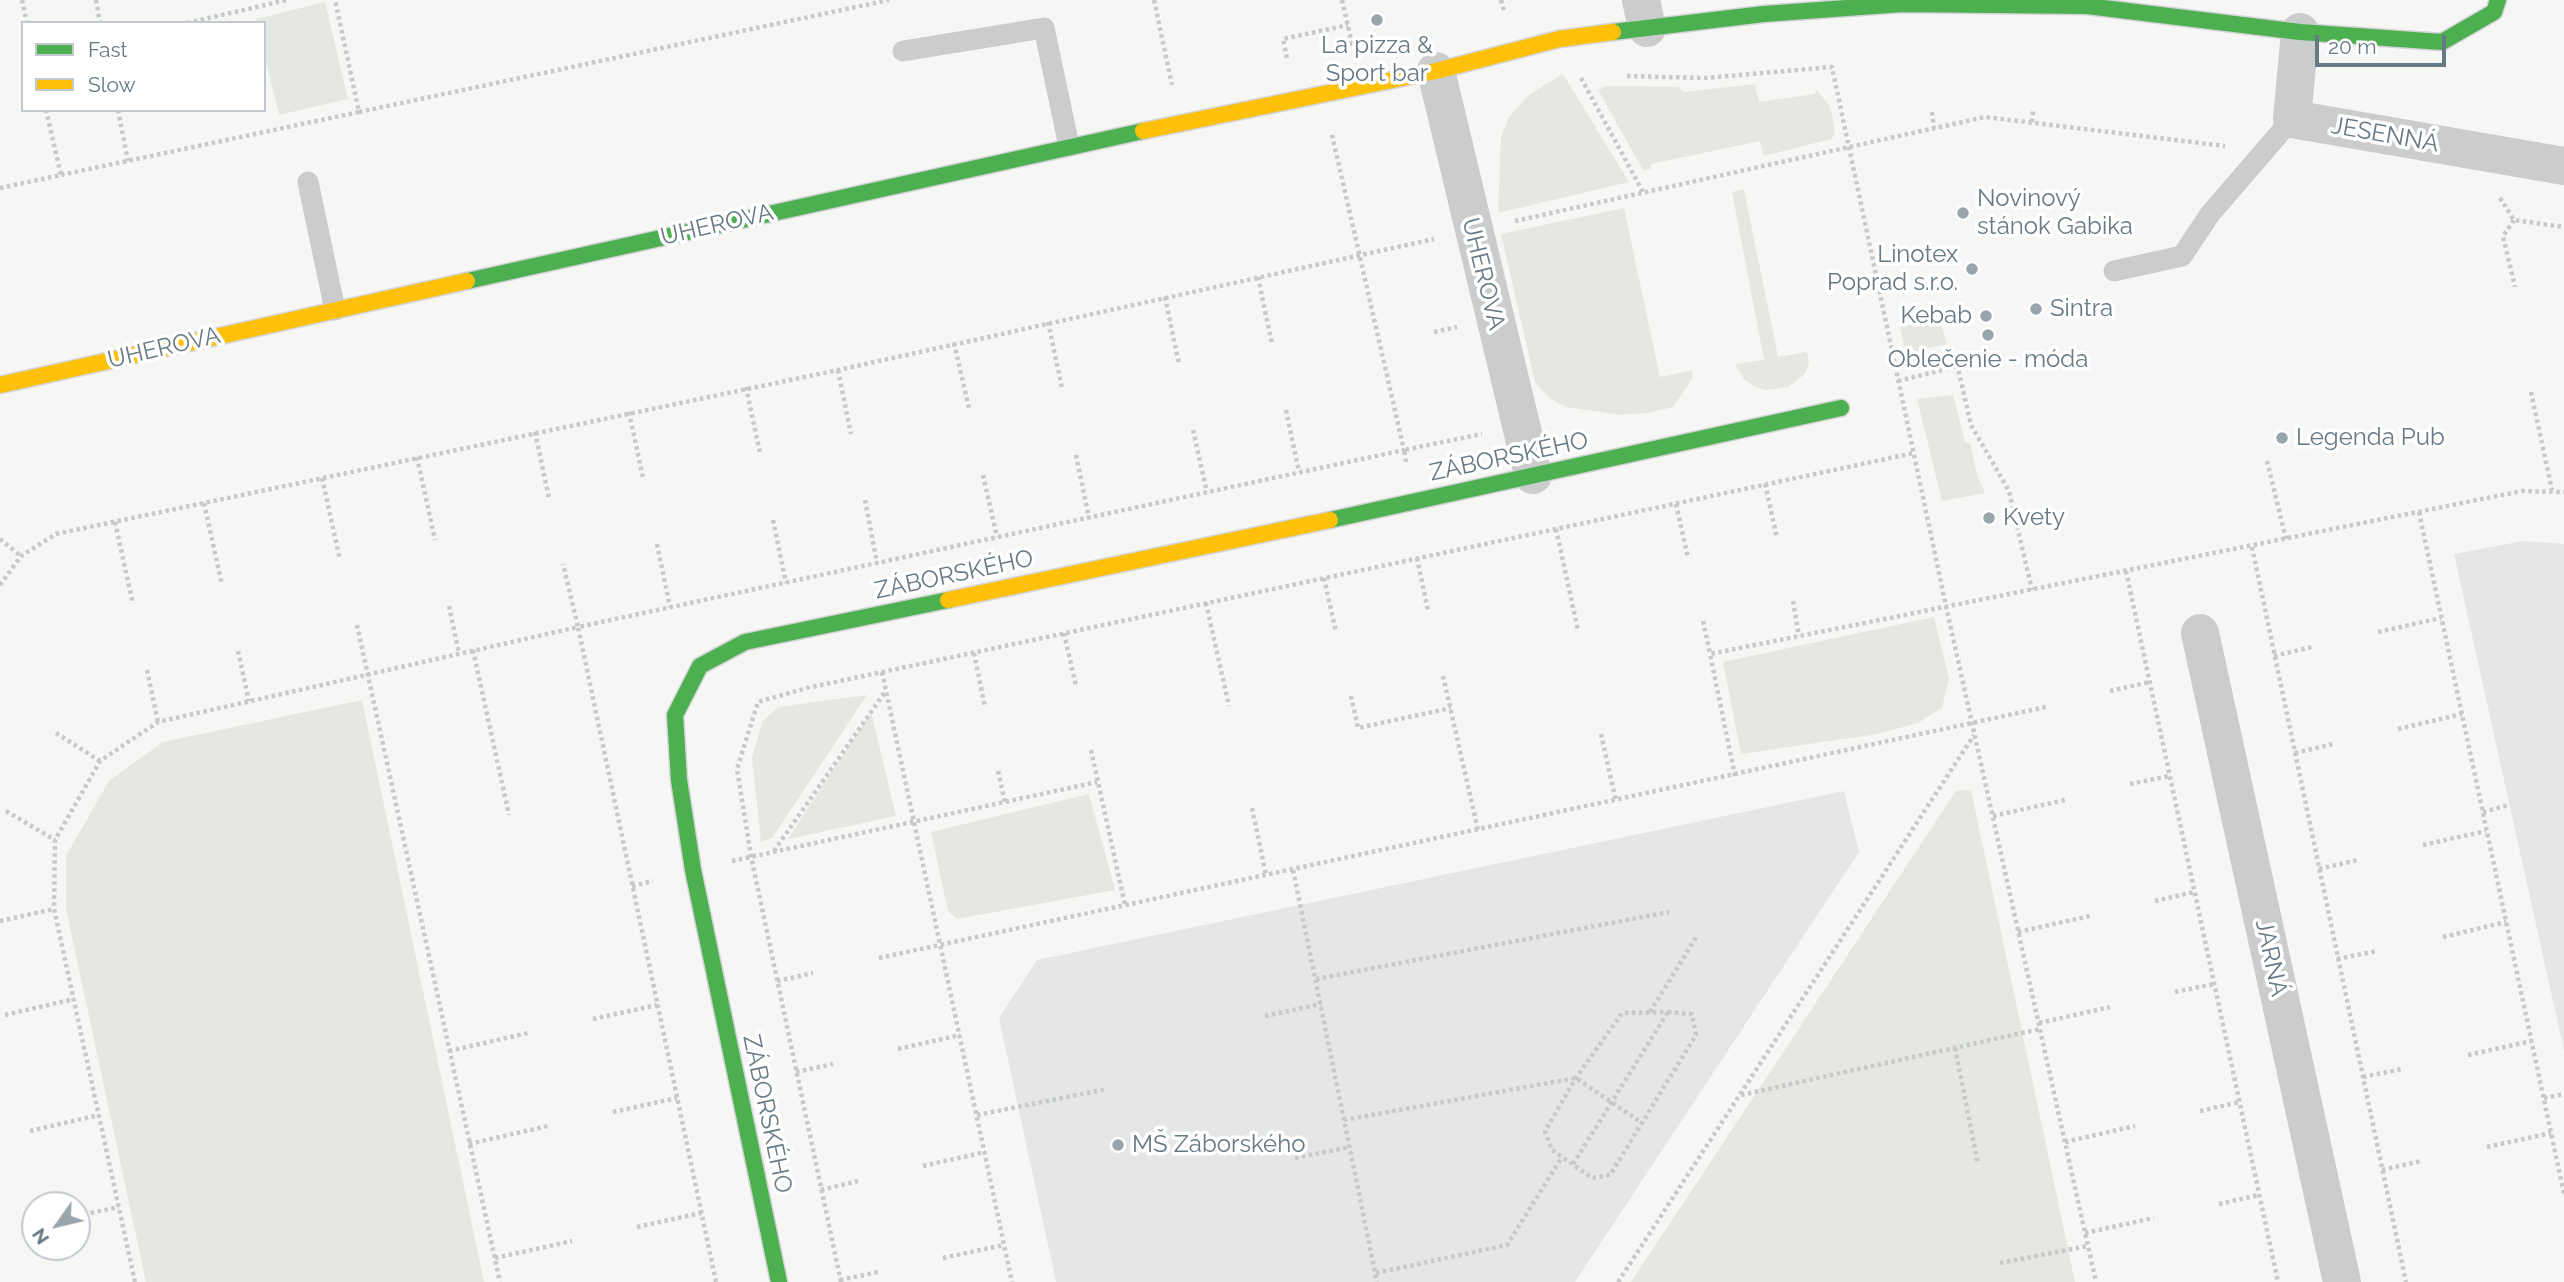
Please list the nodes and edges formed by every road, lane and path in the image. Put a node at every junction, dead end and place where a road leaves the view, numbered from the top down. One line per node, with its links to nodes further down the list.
1 (22, 0): 14 (path)
2 (96, 0): 15 (path)
3 (287, 0): 16 (path)
4 (335, 0): 29 (path)
5 (889, 0): 29 (path)
6 (1154, 0): 25 (path)
7 (1342, 0): 17 (path)
8 (1501, 0): 12 (path)
9 (2498, 0): 18 (street, UHEROVA)
10 (1904, 2): 11 (street, UHEROVA); 18 (street, UHEROVA)
11 (1770, 7): 13 (street, UHEROVA)
12 (1491, 14)
13 (1644, 14): 22 (street, UHEROVA)
14 (27, 21)
15 (100, 21)
16 (196, 21)
17 (1348, 25): 19 (path); 21 (path)
18 (2300, 32): 31 (street)
19 (1365, 41)
20 (903, 51): 34 (lane)
21 (1289, 65)
22 (1436, 71): 34 (street, UHEROVA); 79 (street, UHEROVA)
23 (1593, 75): 42 (path)
24 (1621, 76): 35 (path)
25 (1173, 90)
26 (2033, 111): 32 (path)
27 (46, 112): 39 (path)
28 (118, 112): 37 (path)
29 (359, 112): 37 (path)
30 (1932, 113): 33 (path)
31 (2292, 119): 36 (lane); 38 (street, JESENNÁ)
32 (2032, 122): 33 (path); 36 (path)
33 (1934, 128): 35 (path)
34 (1069, 146): 52 (street, UHEROVA)
35 (1847, 147): 42 (path); 60 (path)
36 (2262, 150): 48 (lane)
37 (128, 161): 39 (path)
38 (2564, 166)
39 (61, 175): 41 (path)
40 (308, 182): 52 (lane)
41 (0, 188)
42 (1644, 194): 45 (path)
43 (2497, 194): 44 (path)
44 (2514, 220): 46 (path); 50 (path)
45 (1510, 222)
46 (2564, 227)
47 (1443, 237): 49 (path)
48 (2115, 271)
49 (1258, 278): 51 (path); 55 (path)
50 (2515, 287)
51 (1165, 297): 53 (path); 56 (path)
52 (335, 310): 61 (street, UHEROVA)
53 (1048, 322): 54 (path); 63 (path)
54 (954, 343): 59 (path); 65 (path)
55 (1272, 344)
56 (1179, 363)
57 (1970, 363): 58 (path)
58 (1957, 364): 60 (path); 113 (path)
59 (838, 370): 62 (path); 71 (path)
60 (1898, 381): 73 (path)
61 (0, 385)
62 (746, 387): 68 (path); 72 (path)
63 (1062, 388)
64 (2531, 392): 83 (path)
65 (969, 408)
66 (1841, 408): 79 (street, ZÁBORSKÉHO)
67 (1286, 410): 77 (path)
68 (629, 412): 70 (path); 81 (path)
69 (1193, 430): 84 (path)
70 (535, 432): 75 (path); 86 (path)
71 (851, 434)
72 (760, 453)
73 (1914, 453): 82 (path); 119 (path)
74 (1076, 455): 91 (path)
75 (417, 457): 80 (path); 99 (path)
76 (2267, 461): 98 (path)
77 (1299, 472)
78 (983, 475): 95 (path)
79 (1533, 475): 281 (street, ZÁBORSKÉHO)
80 (323, 478): 88 (path); 105 (path)
81 (643, 478)
82 (1765, 484): 89 (path); 96 (path)
83 (2552, 490): 85 (path); 90 (path)
84 (1207, 492)
85 (2564, 492)
86 (549, 498)
87 (865, 500): 106 (path)
88 (204, 503): 93 (path); 111 (path)
89 (1676, 503): 94 (path); 104 (path)
90 (2419, 512): 98 (path); 121 (path)
91 (1089, 518)
92 (773, 520): 110 (path)
93 (115, 522): 102 (path); 116 (path)
94 (1556, 529): 103 (path); 124 (path)
95 (997, 537)
96 (1777, 538)
97 (0, 539): 102 (path)
98 (2286, 539): 101 (path)
99 (435, 540)
100 (657, 544): 118 (path)
101 (2252, 547): 108 (path); 136 (path)
102 (21, 556): 112 (path)
103 (1417, 558): 109 (path); 120 (path)
104 (1688, 558)
105 (340, 560)
106 (877, 563)
107 (563, 564): 131 (path)
108 (2126, 571): 113 (path); 141 (path)
109 (1324, 578): 115 (path); 125 (path)
110 (786, 583)
111 (222, 585)
112 (0, 586)
113 (2032, 590): 119 (path)
114 (1793, 601): 129 (path)
115 (1206, 603): 127 (path); 147 (path)
116 (133, 604)
117 (449, 606): 134 (path)
118 (670, 607)
119 (1946, 607): 129 (path); 153 (path)
120 (1428, 611)
121 (2441, 618): 126 (path); 151 (path)
122 (1703, 621): 135 (path)
123 (357, 625): 139 (path)
124 (1578, 631)
125 (1336, 632)
126 (2378, 632)
127 (1064, 633): 133 (path); 142 (path)
128 (2200, 634): 287 (street, JARNÁ)
129 (1799, 636): 135 (path)
130 (2312, 647): 136 (path)
131 (473, 650): 134 (path); 174 (path)
132 (237, 651): 146 (path)
133 (974, 652): 138 (path); 148 (path)
134 (459, 654): 139 (path)
135 (1710, 654): 163 (path)
136 (2274, 656): 160 (path)
137 (147, 670): 152 (path)
138 (882, 672): 143 (path); 182 (path)
139 (368, 674): 146 (path); 223 (path)
140 (1443, 676): 150 (path)
141 (2150, 682): 144 (path); 164 (path)
142 (1076, 686)
143 (886, 691): 176 (path); 181 (path)
144 (2110, 691)
145 (1351, 696): 150 (path)
146 (249, 701): 152 (path)
147 (1229, 706)
148 (985, 707)
149 (2046, 707): 153 (path)
150 (1451, 708): 177 (path)
151 (2462, 714): 154 (path); 173 (path)
152 (158, 722): 161 (path)
153 (1972, 724): 157 (path); 163 (path)
154 (2398, 729)
155 (56, 733): 161 (path)
156 (1601, 734): 168 (path)
157 (1974, 735): 175 (path); 232 (path)
158 (2333, 744): 160 (path)
159 (1091, 750): 165 (path)
160 (2295, 752): 185 (path)
161 (100, 761): 179 (path)
162 (998, 771): 169 (path)
163 (1735, 776): 168 (path)
164 (2169, 776): 166 (path); 188 (path)
165 (1097, 782): 169 (path); 190 (path)
166 (2130, 785)
167 (2066, 800): 175 (path)
168 (1616, 801): 177 (path)
169 (1005, 802): 176 (path)
170 (2509, 805): 173 (path)
171 (1252, 808): 187 (path)
172 (6, 811): 179 (path)
173 (2483, 812): 178 (path)
174 (509, 815)
175 (1993, 816): 196 (path)
176 (914, 821): 181 (path); 199 (path)
177 (1478, 830): 186 (path)
178 (2486, 831): 180 (path); 195 (path)
179 (55, 840): 191 (path)
180 (2423, 845)
181 (773, 852): 182 (path)
182 (751, 856): 184 (path); 205 (path)
183 (2358, 860): 185 (path)
184 (720, 864)
185 (2319, 869): 202 (path)
186 (1293, 870): 187 (path); 204 (path)
187 (1266, 876): 190 (path)
188 (2194, 892): 189 (path); 206 (path)
189 (2155, 901)
190 (1125, 905): 199 (path)
191 (54, 909): 194 (path); 208 (path)
192 (1669, 912): 204 (path)
193 (2090, 916): 196 (path)
194 (0, 921)
195 (2506, 922): 198 (path); 220 (path)
196 (2018, 932): 217 (path)
197 (1697, 936): 212 (path)
198 (2443, 937)
199 (941, 944): 201 (path); 219 (path)
200 (2377, 951): 202 (path)
201 (879, 958)
202 (2337, 959): 228 (path)
203 (813, 973): 205 (path)
204 (1316, 979): 210 (path)
205 (777, 981): 227 (path)
206 (2214, 984): 207 (path); 236 (path)
207 (2175, 992)
208 (74, 999): 214 (path); 239 (path)
209 (657, 1004): 216 (path)
210 (1321, 1004): 215 (path); 241 (path)
211 (2110, 1007): 217 (path)
212 (1650, 1012): 213 (path); 229 (path)
213 (1668, 1012): 235 (path); 242 (path)
214 (5, 1015)
215 (1265, 1017)
216 (593, 1019)
217 (2039, 1026): 221 (path); 247 (path)
218 (528, 1033): 223 (path)
219 (960, 1035): 222 (path); 240 (path)
220 (2532, 1041): 224 (path); 234 (path)
221 (1955, 1048): 232 (path); 256 (path)
222 (898, 1049)
223 (449, 1051): 248 (path)
224 (2468, 1055)
225 (833, 1064): 227 (path)
226 (2402, 1069): 228 (path)
227 (796, 1072): 260 (path)
228 (2362, 1077): 258 (path)
229 (1576, 1078): 235 (path); 241 (path); 252 (path)
230 (1108, 1089): 240 (path)
231 (2564, 1094): 234 (path)
232 (1741, 1095): 284 (path)
233 (677, 1098): 238 (path)
234 (2544, 1098): 246 (path)
235 (1611, 1101): 242 (path); 255 (path)
236 (2240, 1102): 237 (path); 262 (path)
237 (2200, 1111)
238 (613, 1112)
239 (99, 1115): 245 (path); 264 (path)
240 (977, 1115): 251 (path)
241 (1344, 1120): 249 (path)
242 (1642, 1123): 255 (path)
243 (548, 1126): 248 (path)
244 (2135, 1126): 247 (path)
245 (30, 1131)
246 (2551, 1133): 250 (path); 261 (path)
247 (2065, 1142): 269 (path)
248 (470, 1144): 273 (path)
249 (1350, 1147): 253 (path); 277 (path)
250 (2487, 1147)
251 (985, 1152): 257 (path); 271 (path)
252 (1562, 1157): 255 (path); 277 (path)
253 (1296, 1158)
254 (2421, 1161): 258 (path)
255 (1573, 1164)
256 (1978, 1164)
257 (923, 1166)
258 (2382, 1170): 288 (path)
259 (858, 1181): 260 (path)
260 (821, 1190): 278 (path)
261 (2564, 1194)
262 (2259, 1195): 263 (path); 286 (path)
263 (2219, 1204)
264 (119, 1207): 265 (path); 279 (path)
265 (91, 1213)
266 (701, 1213): 268 (path)
267 (2154, 1218): 269 (path)
268 (637, 1227)
269 (2085, 1233): 272 (path)
270 (572, 1241): 273 (path)
271 (1004, 1245): 274 (path); 282 (path)
272 (2088, 1246): 275 (path); 285 (path)
273 (495, 1258): 280 (path)
274 (943, 1258)
275 (2000, 1264)
276 (878, 1272): 278 (path)
277 (1376, 1273): 283 (path)
278 (841, 1281)
279 (135, 1282)
280 (500, 1282)
281 (779, 1282)
282 (1012, 1282)
283 (1377, 1282)
284 (1619, 1282)
285 (2096, 1282)
286 (2278, 1282)
287 (2342, 1282)
288 (2406, 1282)

